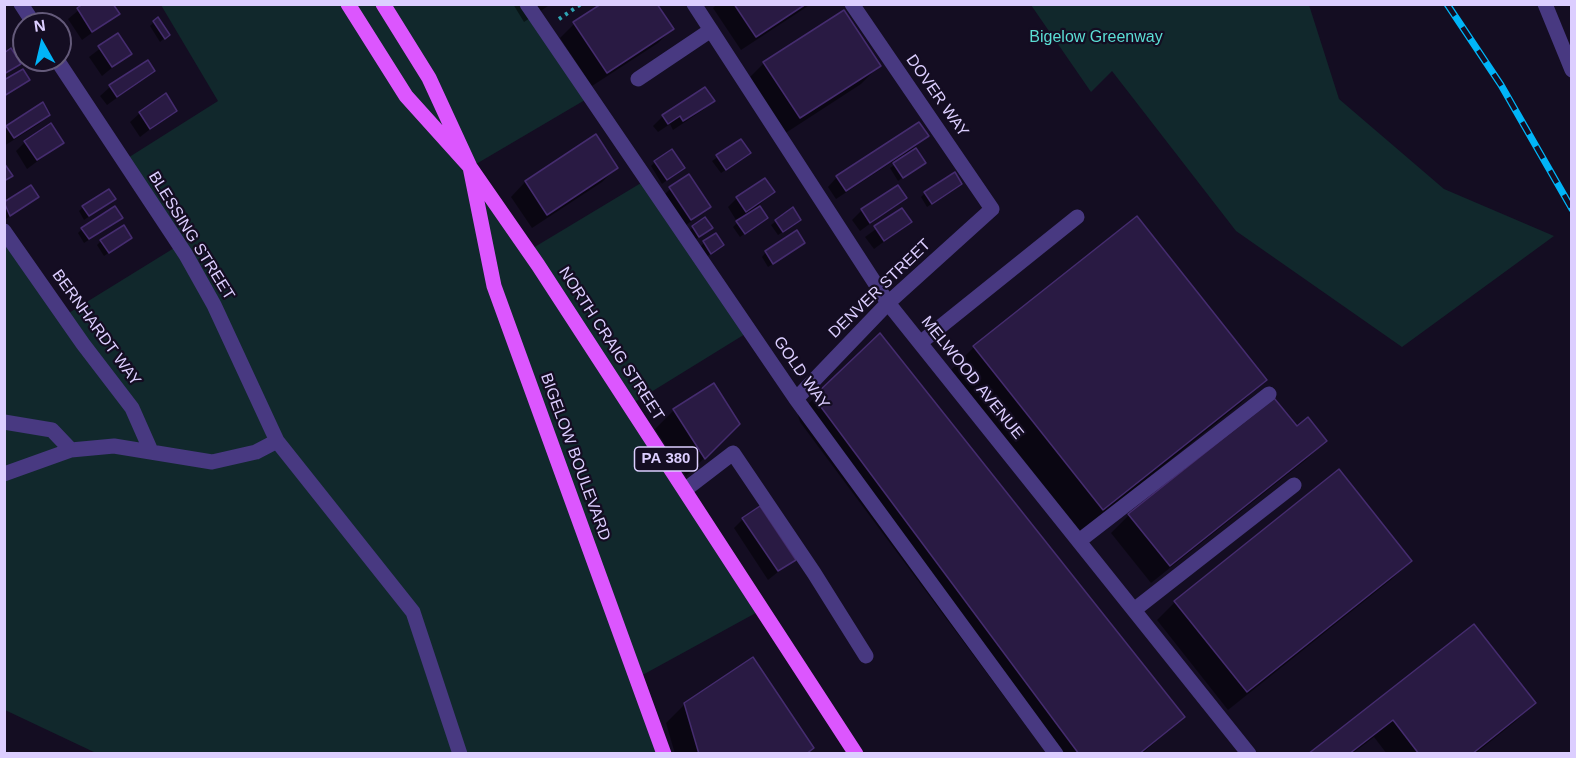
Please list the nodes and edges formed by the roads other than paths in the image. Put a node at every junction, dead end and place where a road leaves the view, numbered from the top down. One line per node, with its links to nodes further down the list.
1 (348, 4): 11 (main road, PA 380)
2 (383, 4): 11 (main road, BIGELOW BOULEVARD / PA 380)
3 (527, 4): 18 (street, GOLD WAY)
4 (694, 4): 7 (street, MELWOOD AVENUE)
5 (852, 4): 12 (street, DOVER WAY)
6 (1545, 4): 8 (street)
7 (711, 30): 10 (street); 15 (street, MELWOOD AVENUE)
8 (1572, 70)
9 (65, 72): 20 (street, BLESSING STREET)
10 (638, 79)
11 (470, 167): 25 (main road, NORTH CRAIG STREET / PA 380); 30 (main road, BIGELOW BOULEVARD)
12 (992, 209): 15 (street, DENVER STREET)
13 (1077, 217): 16 (street)
14 (4, 231): 22 (street, BERNHARDT WAY)
15 (888, 303): 16 (street, MELWOOD AVENUE); 18 (street, DENVER STREET)
16 (920, 343): 26 (street, MELWOOD AVENUE)
17 (1269, 394): 26 (street)
18 (796, 399): 32 (street, GOLD WAY)
19 (4, 422): 21 (street)
20 (277, 441): 22 (street); 29 (street, BLESSING STREET)
21 (71, 450): 22 (street); 23 (street)
22 (151, 451)
23 (4, 474)
24 (1294, 485): 27 (street)
25 (686, 489): 28 (street); 31 (main road, NORTH CRAIG STREET / PA 380)
26 (1079, 541): 27 (street, MELWOOD AVENUE)
27 (1134, 610): 33 (street, MELWOOD AVENUE)
28 (866, 656)
29 (460, 753)
30 (664, 753)
31 (856, 753)
32 (1056, 753)
33 (1250, 753)

